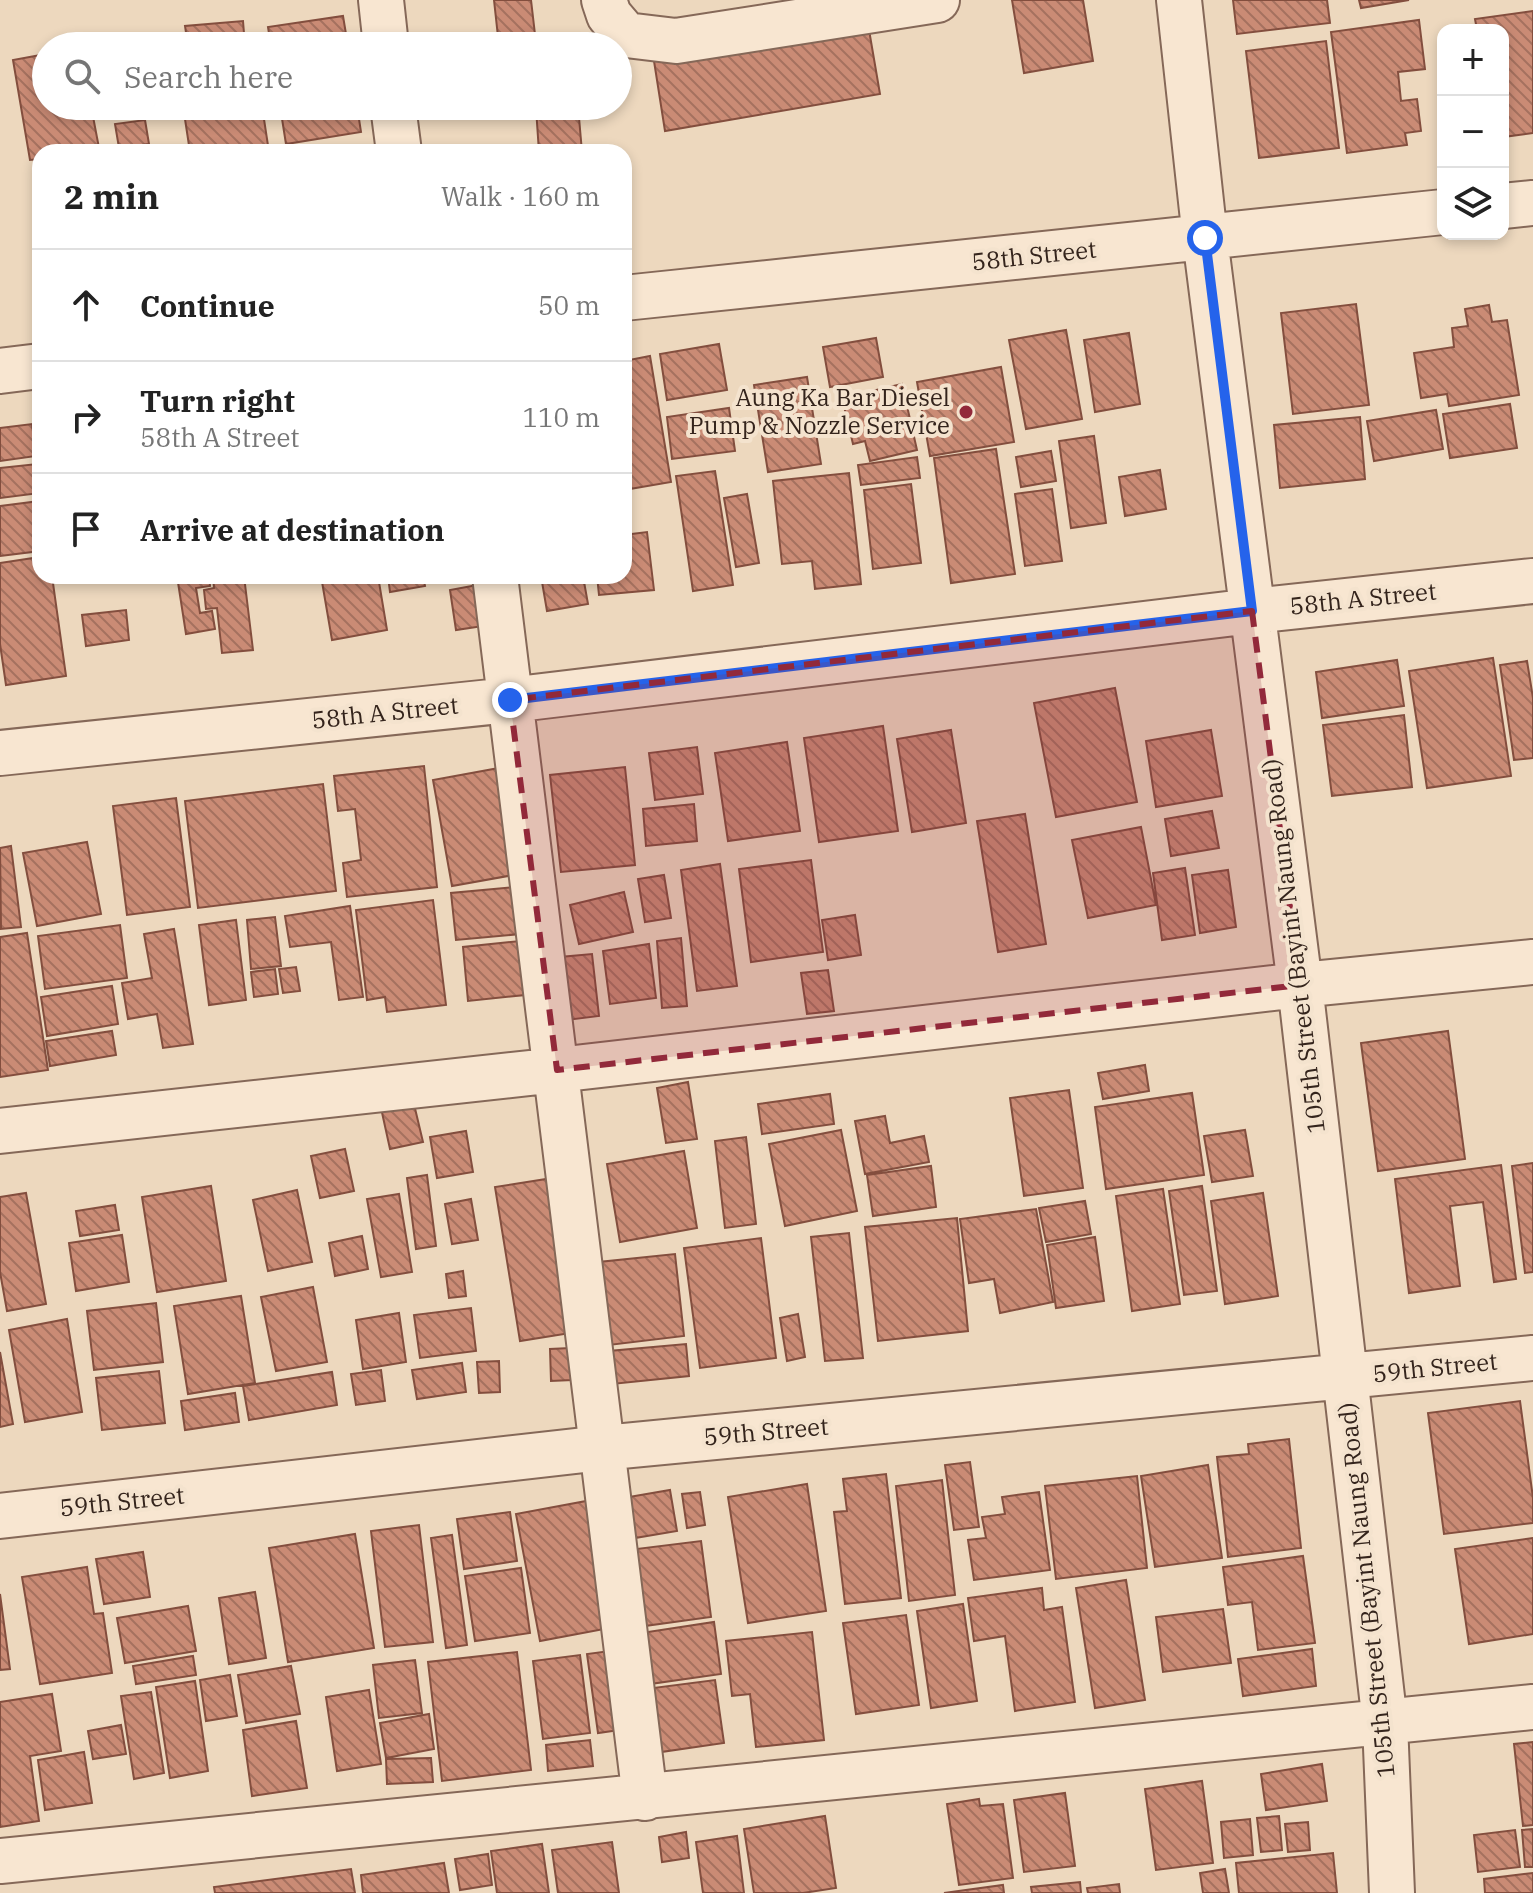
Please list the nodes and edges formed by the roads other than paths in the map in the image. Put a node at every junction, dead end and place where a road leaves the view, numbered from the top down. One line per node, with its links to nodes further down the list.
1 (381, 0): 5 (street)
2 (604, 0): 6 (street)
3 (937, 0): 7 (street)
4 (1179, 0): 13 (street, 105th Street (Bayint Naung Road))
5 (384, 32)
6 (623, 32)
7 (632, 36)
8 (395, 120): 9 (street)
9 (398, 144)
10 (1533, 203): 11 (street)
11 (1509, 205)
12 (1437, 213): 13 (street, 58th Street)
13 (1205, 238): 14 (street, 58th Street); 19 (street, 105th Street (Bayint Naung Road))
14 (632, 297)
15 (32, 367): 16 (street)
16 (0, 371)
17 (1533, 581): 19 (street, 58th A Street)
18 (496, 584): 20 (street)
19 (1252, 611): 20 (street, 58th A Street); 23 (street, 105th Street (Bayint Naung Road))
20 (510, 700): 21 (street, 58th A Street); 24 (street)
21 (0, 753)
22 (1533, 962): 23 (street)
23 (1300, 985): 24 (street); 27 (street, 105th Street (Bayint Naung Road))
24 (557, 1070): 25 (street); 28 (street)
25 (0, 1131)
26 (1533, 1358): 27 (street, 59th Street)
27 (1345, 1378): 28 (street, 59th Street); 31 (street, 105th Street (Bayint Naung Road))
28 (602, 1448): 29 (street, 59th Street); 32 (street)
29 (0, 1516)
30 (1533, 1707): 31 (street)
31 (1385, 1723): 32 (street); 34 (street, 105th Street (Bayint Naung Road))
32 (645, 1798): 33 (street)
33 (0, 1861)
34 (1392, 1893)

